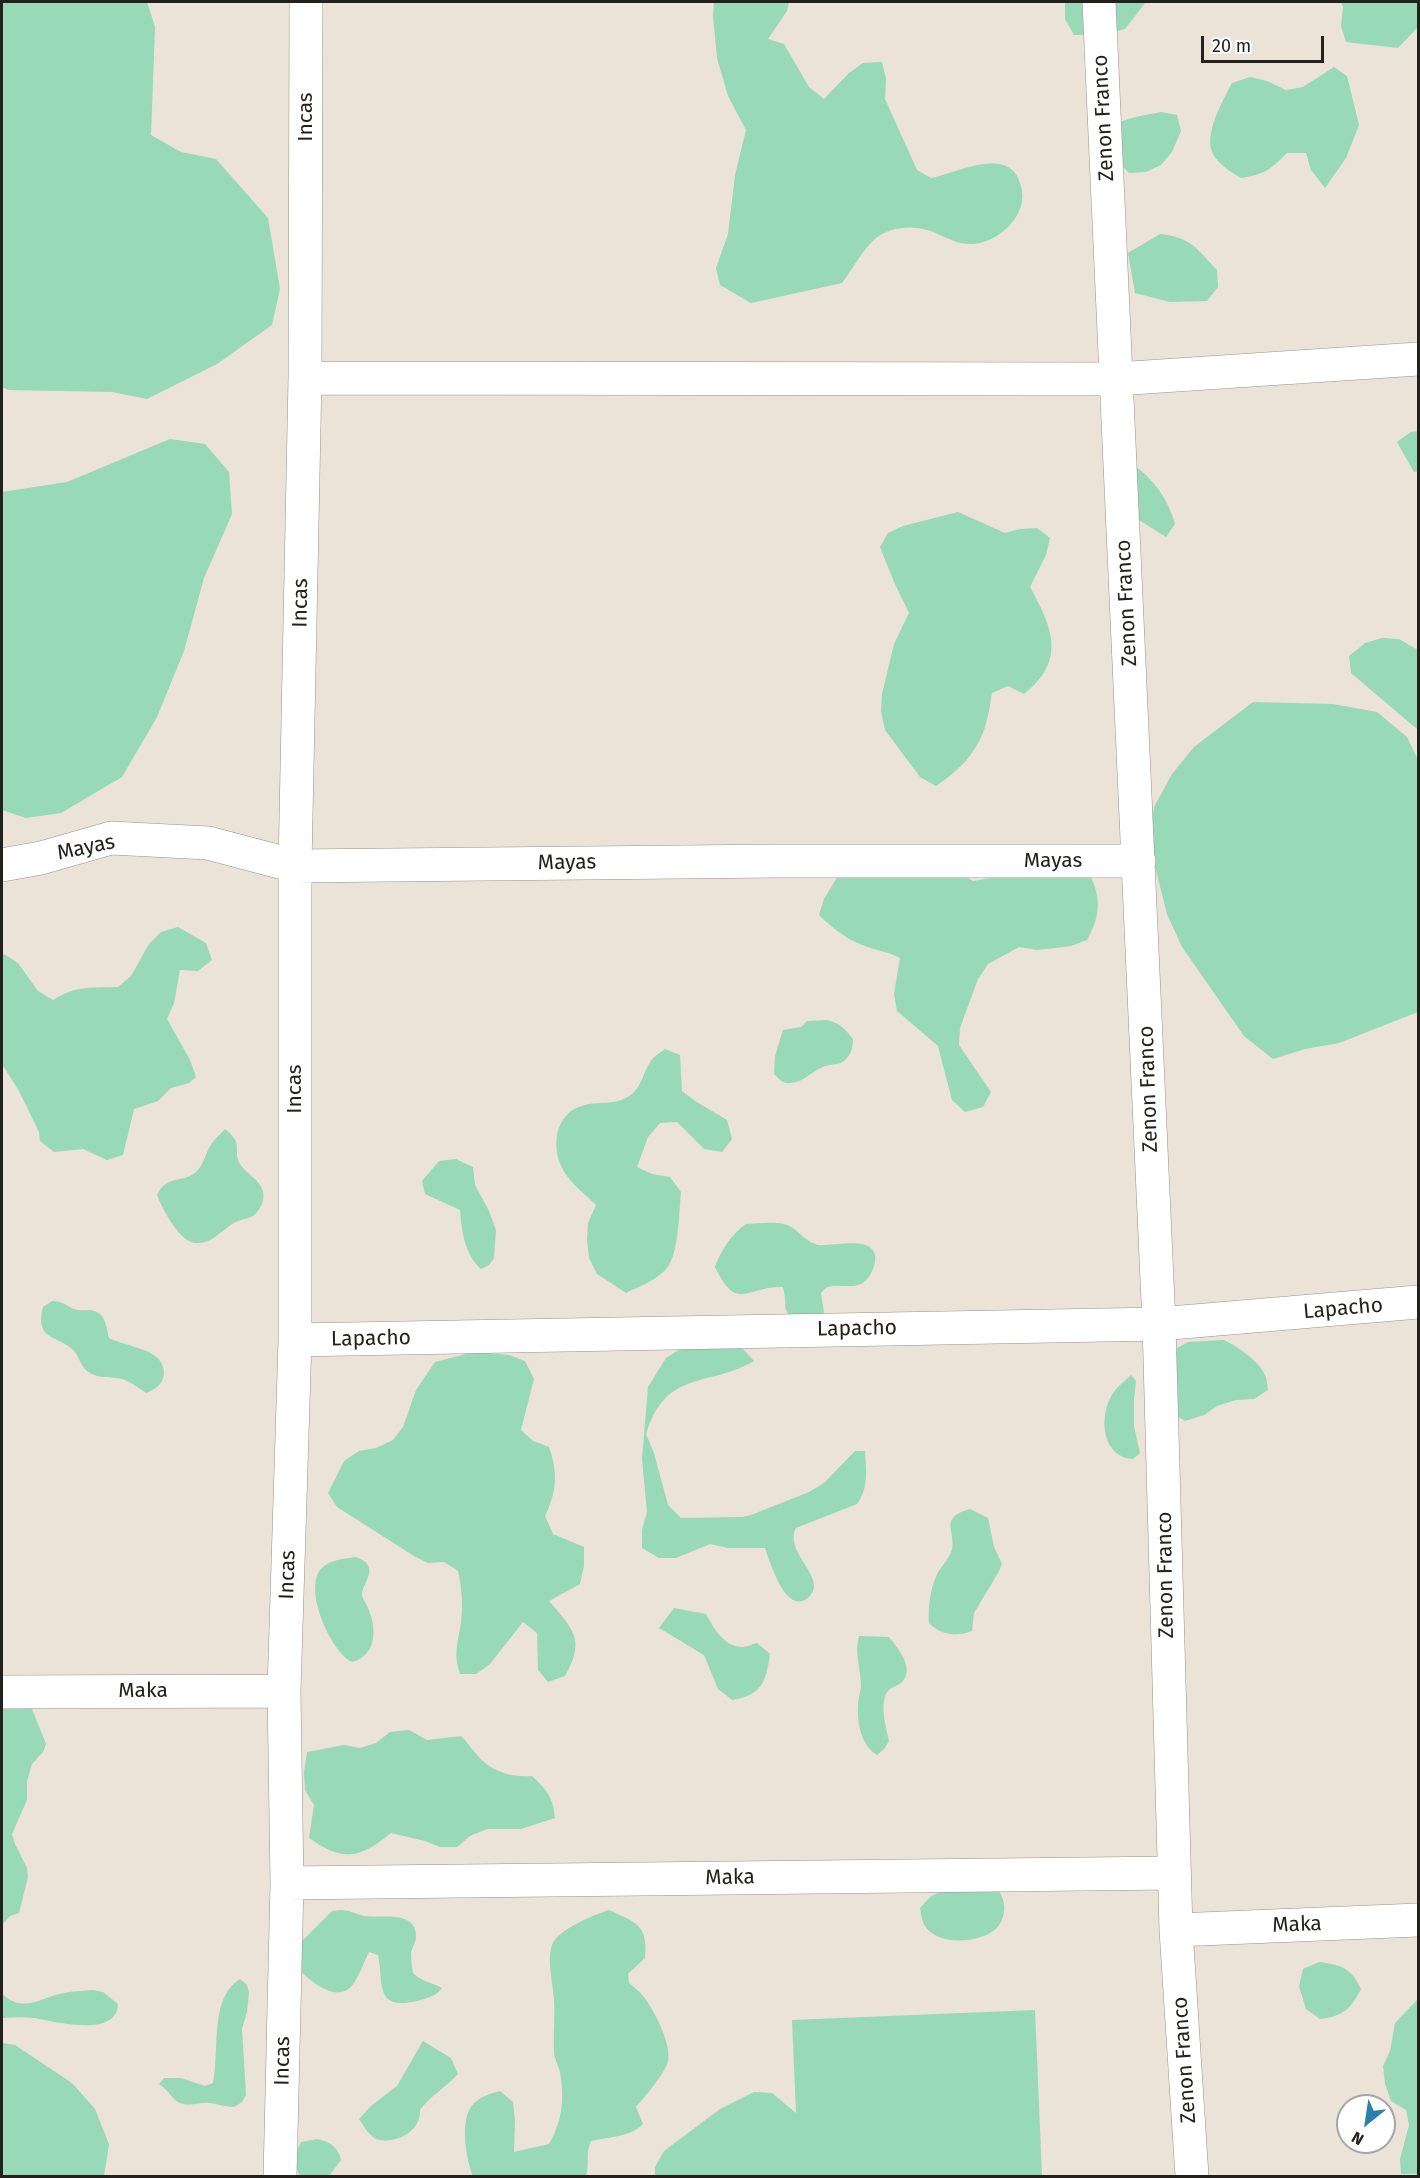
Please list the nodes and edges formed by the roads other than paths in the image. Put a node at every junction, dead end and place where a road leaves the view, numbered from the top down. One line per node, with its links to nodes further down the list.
1 (306, 2): 4 (street, Incas)
2 (1099, 2): 5 (street, Zenon Franco)
3 (1419, 359): 5 (street)
4 (305, 378): 5 (street); 8 (street, Incas)
5 (1116, 379): 6 (street, Zenon Franco)
6 (1139, 861): 8 (street, Mayas); 10 (street, Zenon Franco)
7 (2, 865): 8 (street, Mayas)
8 (296, 866): 11 (street, Incas)
9 (1419, 1302): 10 (street, Lapacho)
10 (1160, 1324): 11 (street, Lapacho); 14 (street, Zenon Franco)
11 (295, 1340): 12 (street, Incas)
12 (284, 1691): 13 (street, Maka); 15 (street, Incas)
13 (2, 1692)
14 (1174, 1873): 15 (street, Maka); 17 (street, Zenon Franco)
15 (287, 1882): 18 (street, Incas)
16 (1419, 1920): 17 (street, Maka)
17 (1176, 1930): 19 (street, Zenon Franco)
18 (280, 2176)
19 (1192, 2176)

